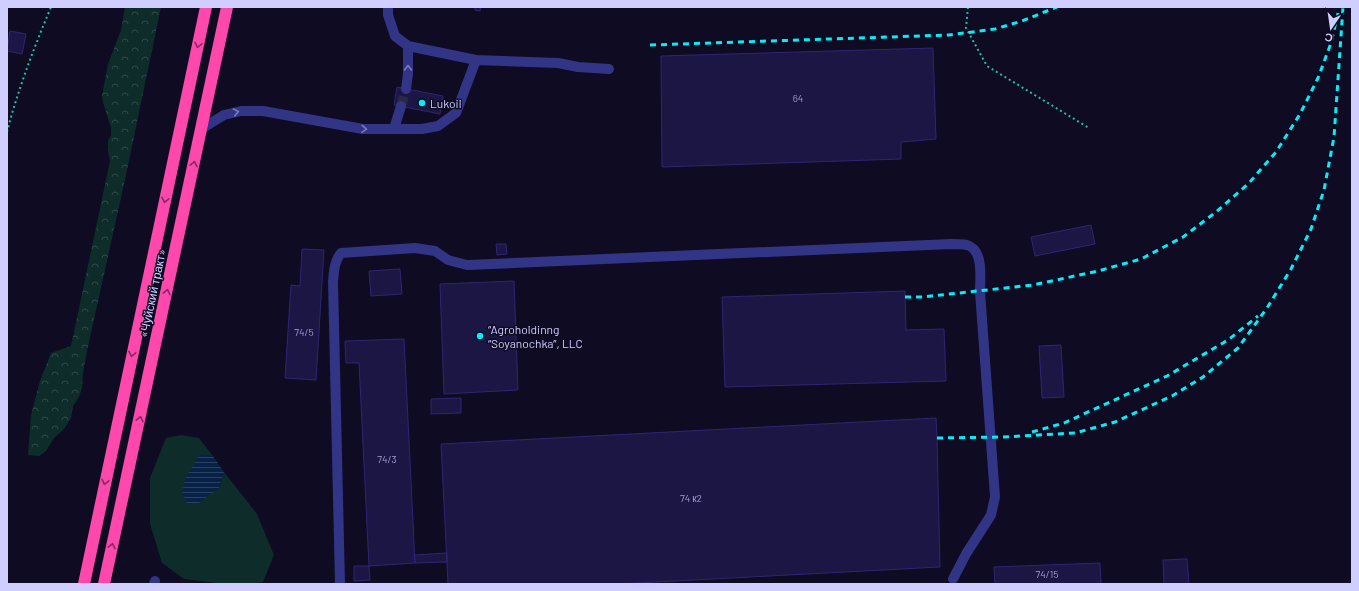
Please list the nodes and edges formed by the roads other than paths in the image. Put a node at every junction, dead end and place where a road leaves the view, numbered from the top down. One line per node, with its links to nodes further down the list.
1 (206, 7): 12 (highway, «Чуйский тракт», one-way to 12)
2 (227, 7): 9 (highway, «Чуйский тракт»)
3 (388, 7): 4 (lane)
4 (408, 46): 5 (lane); 7 (lane, one-way to 4)
5 (476, 60): 6 (lane); 10 (lane)
6 (609, 69)
7 (406, 89)
8 (401, 106): 10 (lane)
9 (202, 129): 10 (lane, one-way to 10); 13 (highway, «Чуйский тракт», one-way to 9)
10 (394, 129)
11 (953, 579): 14 (lane)
12 (84, 584)
13 (104, 584)
14 (340, 584)

